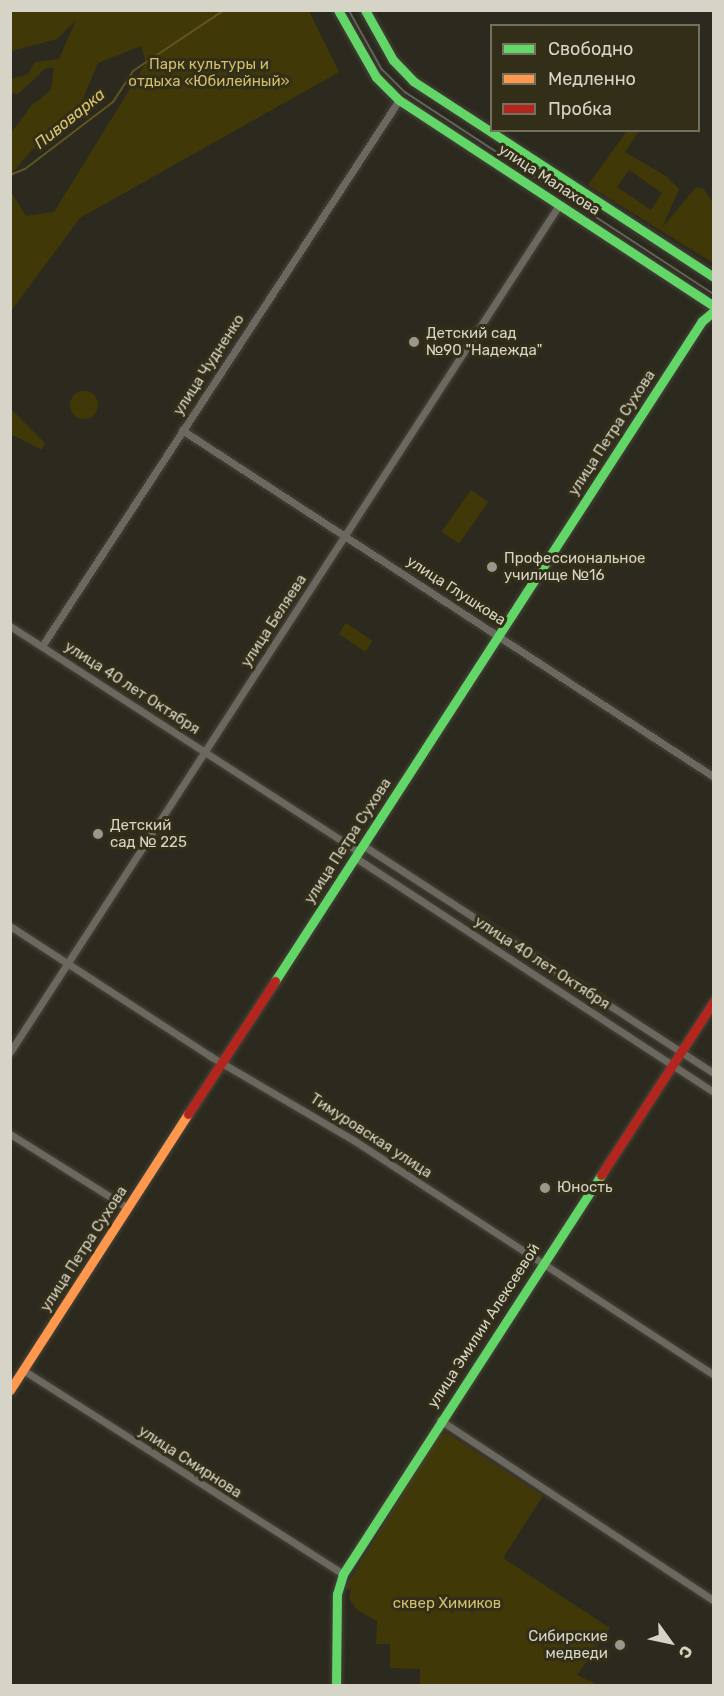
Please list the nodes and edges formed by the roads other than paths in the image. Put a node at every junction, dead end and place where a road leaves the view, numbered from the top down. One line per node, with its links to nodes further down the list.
1 (338, 10): 3 (street, улица Малахова)
2 (365, 10): 4 (street, улица Малахова)
3 (399, 100): 6 (street, улица Малахова); 10 (street, улица Чудненко)
4 (490, 131)
5 (491, 132): 7 (street, улица Малахова)
6 (559, 205): 8 (street, улица Малахова); 11 (street, улица Беляева)
7 (714, 277)
8 (714, 306)
9 (714, 311): 13 (street, улица Петра Сухова)
10 (182, 430): 11 (street, улица Глушкова); 14 (street, улица Чудненко)
11 (345, 536): 13 (street, улица Глушкова); 15 (street, улица Беляева)
12 (10, 626): 14 (street, улица 40 лет Октября)
13 (500, 636): 16 (street, улица Глушкова); 17 (street, улица Петра Сухова)
14 (42, 646): 15 (street, улица 40 лет Октября)
15 (205, 751): 17 (street, улица 40 лет Октября); 19 (street, улица Беляева)
16 (714, 777)
17 (359, 852): 21 (street, улица 40 лет Октября); 23 (street, улица Петра Сухова); 24 (street, улица 40 лет Октября)
18 (10, 926): 19 (street, Тимуровская улица)
19 (68, 964): 22 (street, улица Беляева); 23 (street, Тимуровская улица)
20 (714, 1000): 21 (street, улица Эмилии Алексеевой)
21 (680, 1051): 24 (street, улица Эмилии Алексеевой); 25 (street, улица 40 лет Октября)
22 (10, 1052)
23 (223, 1063): 28 (street, улица Петра Сухова); 29 (street, Тимуровская улица)
24 (672, 1065): 26 (street, улица 40 лет Октября); 29 (street, улица Эмилии Алексеевой)
25 (714, 1073)
26 (714, 1092)
27 (10, 1134): 28 (street)
28 (128, 1208): 30 (street, улица Петра Сухова)
29 (542, 1263): 31 (street, Тимуровская улица); 33 (street, улица Эмилии Алексеевой)
30 (23, 1370): 32 (street, улица Петра Сухова); 34 (street, улица Смирнова)
31 (714, 1375)
32 (10, 1390)
33 (441, 1420): 34 (street, улица Эмилии Алексеевой); 35 (street)
34 (343, 1574): 36 (street, улица Эмилии Алексеевой)
35 (714, 1601)
36 (336, 1686)

